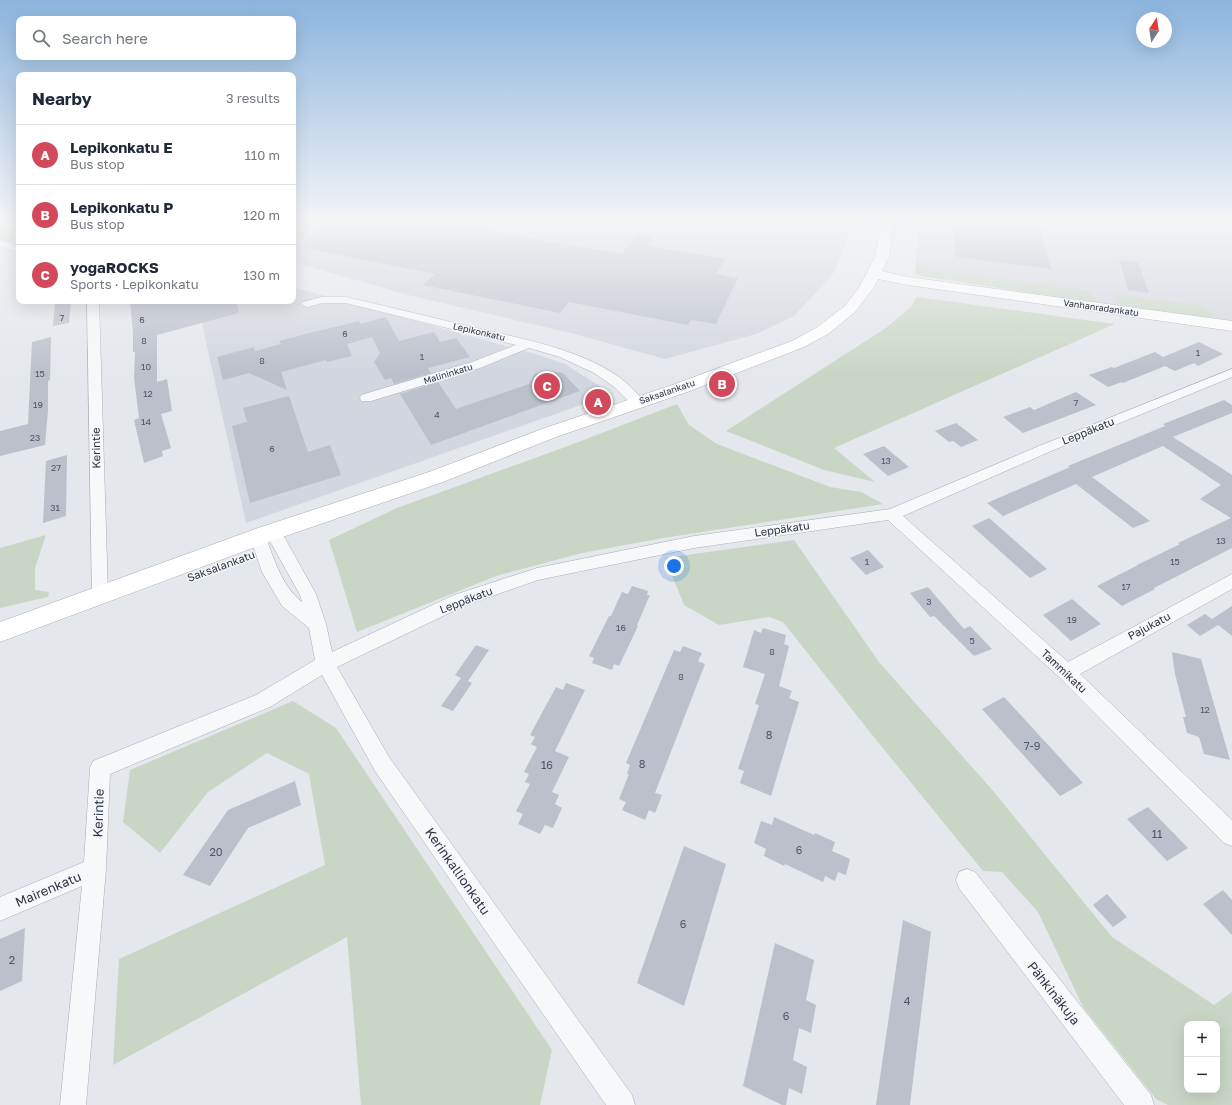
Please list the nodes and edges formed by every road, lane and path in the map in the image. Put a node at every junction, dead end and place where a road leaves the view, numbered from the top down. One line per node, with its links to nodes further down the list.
1 (876, 271): 2 (main road, Saksalankatu)
2 (875, 274): 5 (main road, Vanhanradankatu); 9 (main road, Saksalankatu)
3 (93, 304): 13 (street, Kerintie)
4 (307, 304): 6 (street, Lepikonkatu)
5 (1232, 326)
6 (529, 344): 8 (street, Malininkatu); 9 (street, Lepikonkatu)
7 (1232, 373): 10 (street, Leppäkatu)
8 (366, 398)
9 (637, 402): 11 (main road, Saksalankatu)
10 (891, 514): 17 (street, Leppäkatu); 18 (street, Tammikatu)
11 (269, 543): 13 (main road, Saksalankatu); 14 (street, Kerinkallionkatu); 14 (street); 16 (main road, Saksalankatu)
12 (1232, 581): 18 (street, Pajukatu)
13 (100, 595): 15 (main road, Saksalankatu)
14 (317, 624): 17 (street, Kerinkallionkatu)
15 (0, 632)
16 (0, 637)
17 (325, 664): 20 (street, Kerintie); 24 (street, Kerinkallionkatu)
18 (1066, 672): 19 (street, Tammikatu)
19 (1232, 835)
20 (95, 869): 22 (street, Mairenkatu); 23 (street, Kerintie)
21 (968, 880): 25 (street, Pähkinäkuja)
22 (0, 909)
23 (73, 1105)
24 (622, 1105)
25 (1141, 1105)

